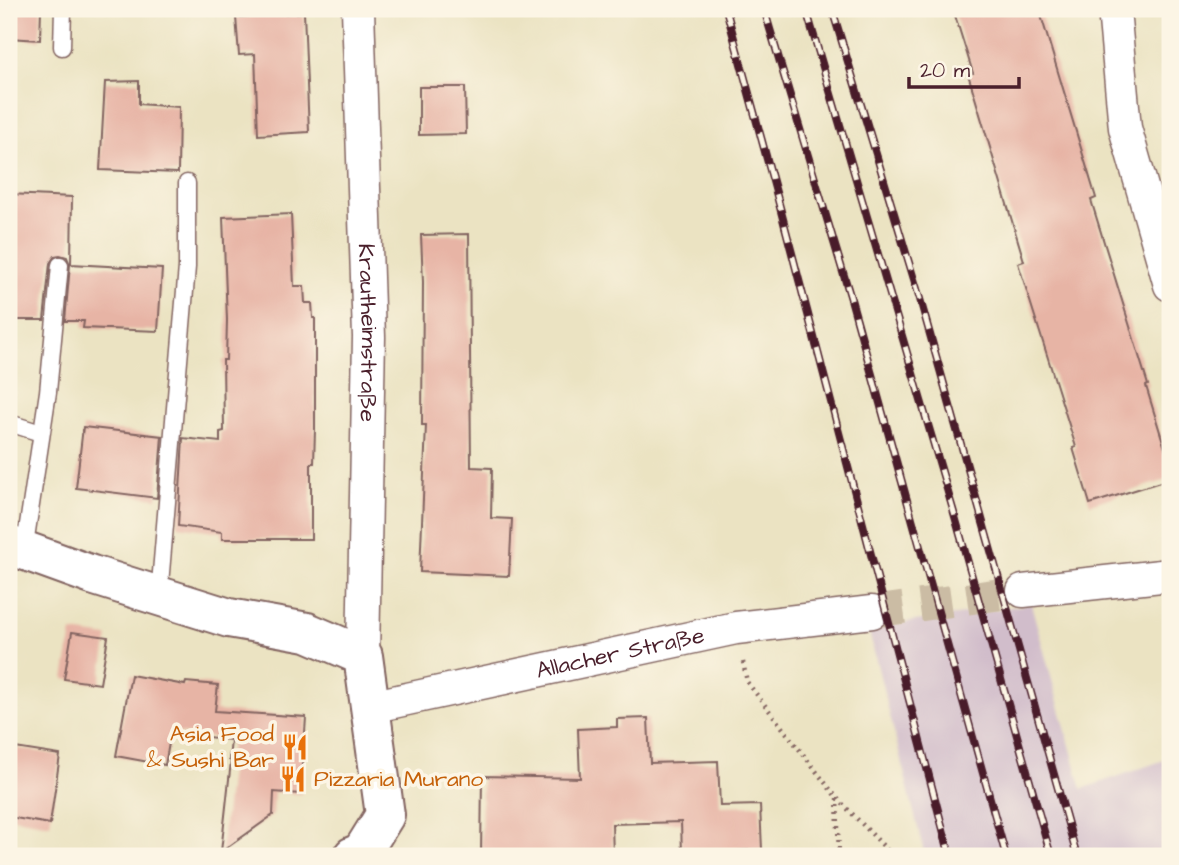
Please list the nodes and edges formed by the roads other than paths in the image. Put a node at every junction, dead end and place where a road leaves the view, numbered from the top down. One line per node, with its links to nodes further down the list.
1 (63, 9): 4 (lane)
2 (358, 9): 15 (street, Krautheimstraße)
3 (1114, 9): 7 (street)
4 (62, 47)
5 (187, 183): 13 (lane)
6 (60, 265): 9 (lane)
7 (1170, 285)
8 (9, 423): 9 (lane)
9 (41, 433): 10 (lane)
10 (16, 548): 13 (street)
11 (1170, 575): 12 (street)
12 (1023, 591)
13 (159, 596): 15 (street)
14 (872, 612): 16 (street, Allacher Straße)
15 (363, 656): 16 (street)
16 (370, 706): 17 (street)
17 (385, 815): 18 (street); 19 (street)
18 (353, 856)
19 (383, 856)

